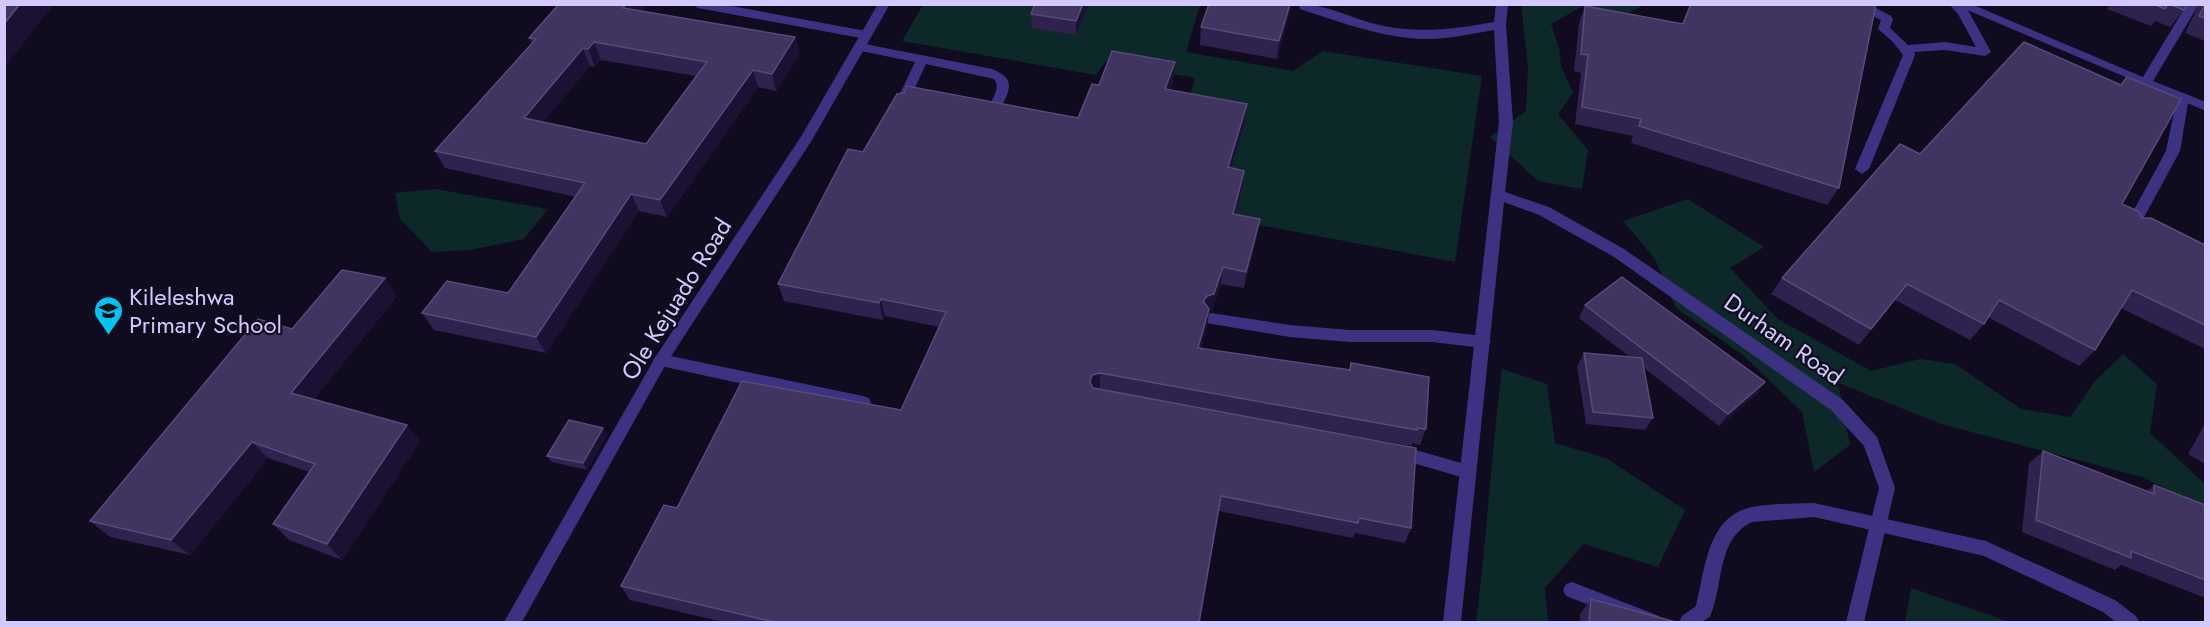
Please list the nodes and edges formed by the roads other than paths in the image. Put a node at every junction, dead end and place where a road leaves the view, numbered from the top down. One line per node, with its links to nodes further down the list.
1 (698, 4): 9 (street)
2 (884, 4): 9 (street, Ole Kejuado Road)
3 (1502, 4): 8 (street)
4 (1852, 4): 10 (street)
5 (1957, 4): 10 (street); 12 (street)
6 (2193, 4): 12 (street)
7 (1304, 6): 8 (street)
8 (1500, 25): 18 (street)
9 (863, 41): 11 (street); 22 (street, Ole Kejuado Road)
10 (1906, 49): 17 (street)
11 (922, 59): 14 (street); 16 (street)
12 (2146, 82): 13 (street)
13 (2183, 98): 15 (street); 19 (street)
14 (900, 106)
15 (2205, 107)
16 (994, 108)
17 (1862, 169)
18 (1498, 195): 21 (street); 26 (street, Durham Road)
19 (2131, 228)
20 (1211, 319): 21 (street)
21 (1483, 342): 25 (street)
22 (661, 360): 23 (street); 28 (street, Ole Kejuado Road)
23 (862, 404)
24 (1381, 449): 25 (street)
25 (1468, 472): 29 (street)
26 (1878, 525): 31 (street); 32 (street, Durham Road); 33 (street)
27 (1572, 590): 30 (street)
28 (513, 622)
29 (1452, 622)
30 (1653, 622)
31 (1688, 622)
32 (1855, 622)
33 (2130, 622)

